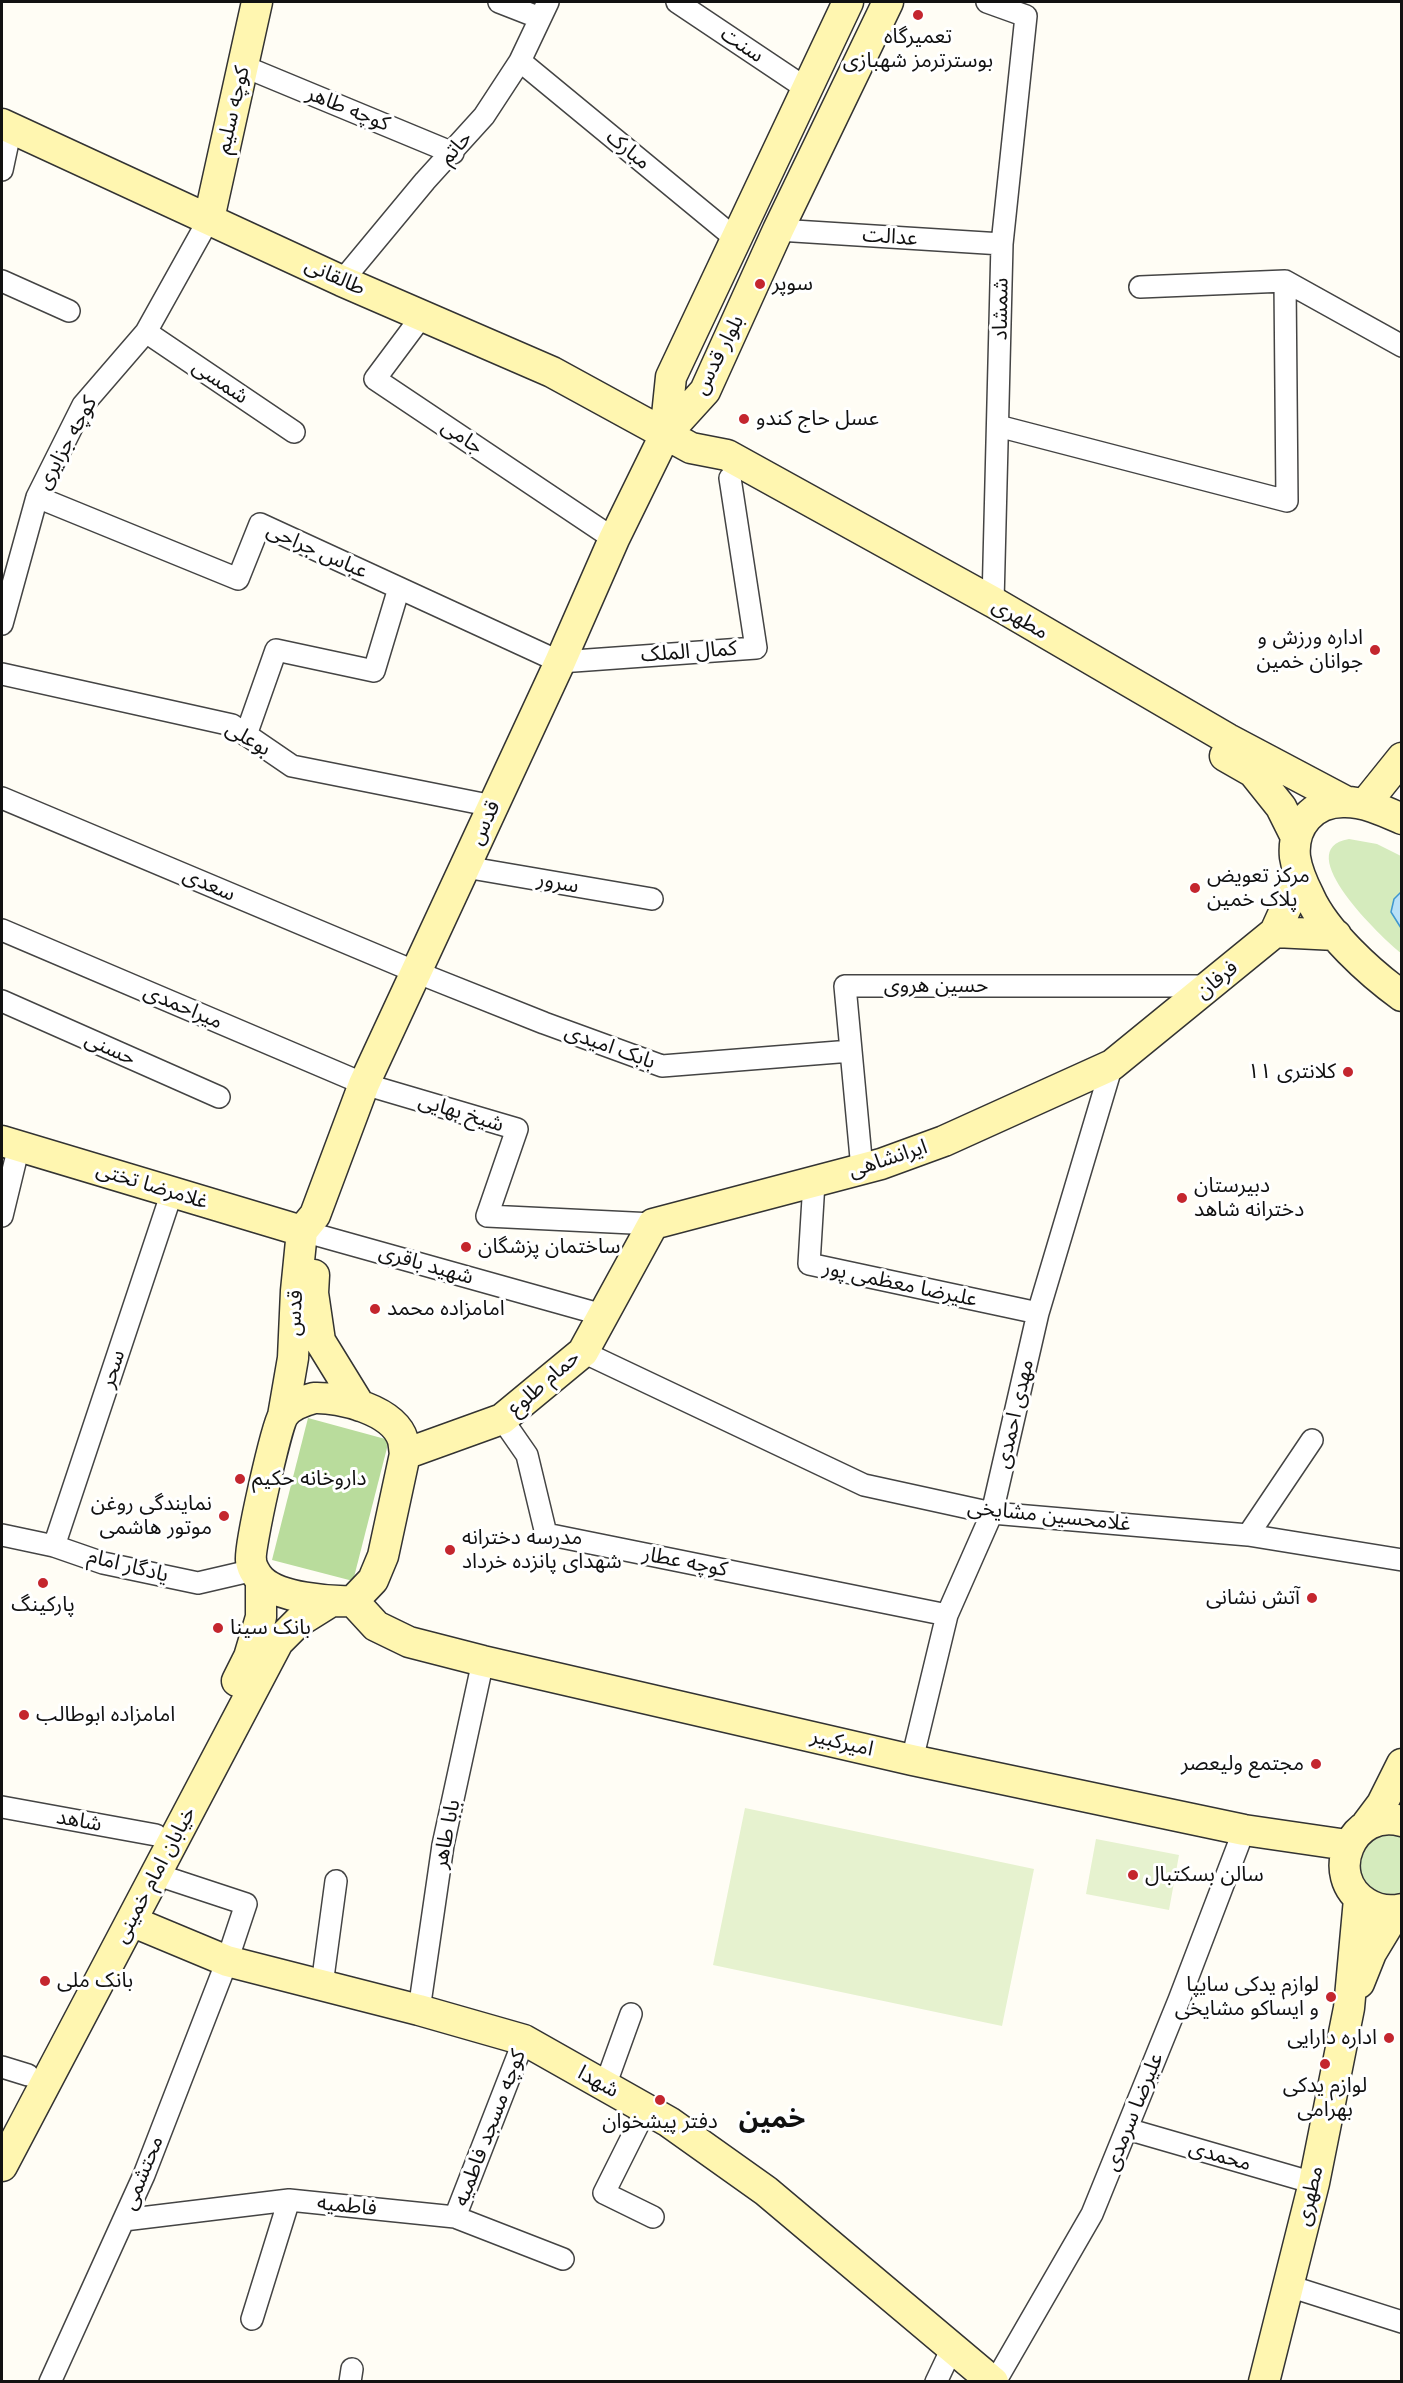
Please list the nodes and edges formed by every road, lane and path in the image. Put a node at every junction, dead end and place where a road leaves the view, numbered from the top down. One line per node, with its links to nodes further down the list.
1 (257, 2): 9 (main road, کوچه سلیم)
2 (499, 2): 7 (street)
3 (677, 2): 10 (street, سنت)
4 (848, 2): 10 (main road, بلوار قدس)
5 (888, 2): 15 (main road, بلوار قدس)
6 (987, 2): 17 (street, شمشاد)
7 (544, 10): 8 (street, حاتم)
8 (520, 61): 12 (street, حاتم); 16 (street, مبارک)
9 (243, 66): 12 (street, کوچه طاهر); 14 (main road, کوچه سلیم)
10 (807, 89): 16 (main road, بلوار قدس)
11 (6, 126): 13 (street); 14 (main road, طالقانی)
12 (453, 153): 19 (street, حاتم)
13 (2, 170)
14 (209, 219): 19 (main road, طالقانی); 24 (street, کوچه جزایری)
15 (778, 230): 17 (street, عدالت); 28 (main road, بلوار قدس)
16 (736, 239): 28 (main road, بلوار قدس)
17 (1002, 244): 26 (street, شمشاد)
18 (2, 280): 22 (street)
19 (342, 281): 23 (main road, طالقانی)
20 (1285, 281): 21 (street); 25 (street); 26 (street)
21 (1140, 286)
22 (69, 311)
23 (422, 316): 28 (main road, طالقانی); 31 (street, جامی)
24 (146, 332): 27 (street, شمسی); 30 (street, کوچه جزایری)
25 (1401, 346)
26 (998, 426): 34 (street, شمشاد)
27 (294, 432)
28 (678, 441): 29 (main road, مطهری); 31 (main road, قدس); 34 (main road, مطهری)
29 (730, 478): 34 (main road, مطهری); 36 (street, کمال الملک)
30 (37, 497): 32 (street, کوچه جزایری); 33 (street, عباس جراحی)
31 (614, 539): 36 (main road, قدس)
32 (8, 573): 35 (street, کوچه جزایری)
33 (399, 588): 36 (street, عباس جراحی); 38 (street)
34 (991, 612): 41 (main road, مطهری); 44 (main road, مطهری)
35 (2, 624)
36 (560, 662): 42 (main road, قدس)
37 (2, 674): 38 (street, بوعلی)
38 (246, 735): 42 (street, بوعلی)
39 (1401, 758): 41 (main road)
40 (2, 798): 51 (street, سعدی)
41 (1355, 803): 43 (main road, مطهری); 44 (main road)
42 (493, 806): 45 (main road, قدس)
43 (1401, 819)
44 (1296, 837): 46 (main road)
45 (465, 867): 47 (street, سرور); 51 (main road, قدس)
46 (1300, 877): 49 (main road, فرفان); 50 (main road)
47 (652, 899)
48 (2, 930): 57 (street, میراحمدی)
49 (1275, 932): 50 (main road); 52 (main road, فرفان)
50 (1336, 935): 53 (main road)
51 (416, 972): 55 (street, بابک امیدی); 57 (main road, قدس)
52 (1210, 986): 55 (street, حسین هروی); 56 (main road, فرفان)
53 (1401, 996)
54 (2, 1001): 58 (street, حسنی)
55 (851, 1051): 60 (street, حسین هروی)
56 (1112, 1065): 60 (main road, ایرانشاهی); 66 (street, مهدی احمدی)
57 (364, 1083): 64 (street, شیخ بهایی); 65 (main road, قدس)
58 (219, 1097)
59 (10, 1144): 62 (main road, غلامرضا تختی); 63 (street)
60 (862, 1169): 61 (main road, ایرانشاهی)
61 (814, 1182): 64 (main road, ایرانشاهی); 66 (street, علیرضا معظمی پور)
62 (172, 1192): 65 (main road, غلامرضا تختی); 77 (street, سحر)
63 (2, 1216)
64 (653, 1224): 67 (main road, حمام طلوع)
65 (312, 1227): 67 (street, شهید باقری); 69 (main road, قدس); 70 (main road, قدس)
66 (1038, 1313): 74 (street, مهدی احمدی)
67 (603, 1315): 68 (main road, حمام طلوع)
68 (583, 1352): 71 (main road, حمام طلوع); 74 (street, غلامحسین مشایخی)
69 (360, 1406): 70 (main road); 73 (main road)
70 (284, 1416): 79 (main road)
71 (502, 1419): 73 (main road, حمام طلوع); 81 (street, کوچه عطار)
72 (1312, 1440): 76 (street)
73 (405, 1454): 80 (main road)
74 (992, 1513): 76 (street, غلامحسین مشایخی); 81 (street, مهدی احمدی)
75 (2, 1535): 77 (street, یادگار امام)
76 (1248, 1535): 78 (street, غلامحسین مشایخی)
77 (54, 1546): 79 (street, یادگار امام)
78 (1401, 1560)
79 (258, 1575): 80 (main road); 88 (main road, خیابان امام خمینی)
80 (341, 1601): 82 (main road, امیرکبیر); 90 (main road, خیابان امام خمینی)
81 (948, 1615): 83 (street, مهدی احمدی)
82 (483, 1661): 83 (main road, امیرکبیر); 98 (street, بابا طاهر)
83 (912, 1760): 87 (main road, امیرکبیر)
84 (1401, 1764): 89 (main road)
85 (2, 1807): 88 (street, شاهد)
86 (1401, 1821): 89 (main road, امیرکبیر)
87 (1244, 1830): 89 (main road, امیرکبیر); 105 (street, علیرضا سرمدی)
88 (156, 1835): 101 (main road, خیابان امام خمینی)
89 (1357, 1835): 92 (main road)
90 (155, 1874): 94 (main road, خیابان امام خمینی); 95 (street, محتشمی)
91 (336, 1881): 96 (street)
92 (1359, 1899): 93 (main road); 97 (main road, مطهری)
93 (1399, 1909): 97 (main road, مطهری)
94 (130, 1921): 95 (main road, شهدا); 106 (main road, خیابان امام خمینی)
95 (228, 1961): 96 (main road, شهدا); 111 (street, محتشمی)
96 (322, 1985): 98 (main road, شهدا)
97 (1349, 2008): 107 (main road, مطهری)
98 (419, 2010): 100 (main road, شهدا)
99 (631, 2014): 102 (street)
100 (524, 2040): 102 (main road, شهدا); 109 (street, کوچه مسجد فاطمیه)
101 (15, 2071): 104 (main road, خیابان امام خمینی)
102 (605, 2086): 103 (main road, شهدا)
103 (646, 2109): 110 (street); 116 (main road, شهدا)
104 (2, 2127)
105 (1127, 2129): 107 (street, محمدی); 119 (street, علیرضا سرمدی)
106 (2, 2166)
107 (1314, 2183): 113 (main road, مطهری)
108 (289, 2200): 109 (street, فاطمیه); 111 (street, فاطمیه); 114 (street)
109 (455, 2217): 112 (street, فاطمیه)
110 (653, 2217)
111 (124, 2220): 117 (street, محتشمی)
112 (563, 2259)
113 (1289, 2286): 115 (street); 120 (main road, مطهری)
114 (252, 2319)
115 (1401, 2322)
116 (953, 2346): 118 (street); 119 (main road, شهدا)
117 (50, 2382)
118 (936, 2382)
119 (994, 2382)
120 (1264, 2382)

